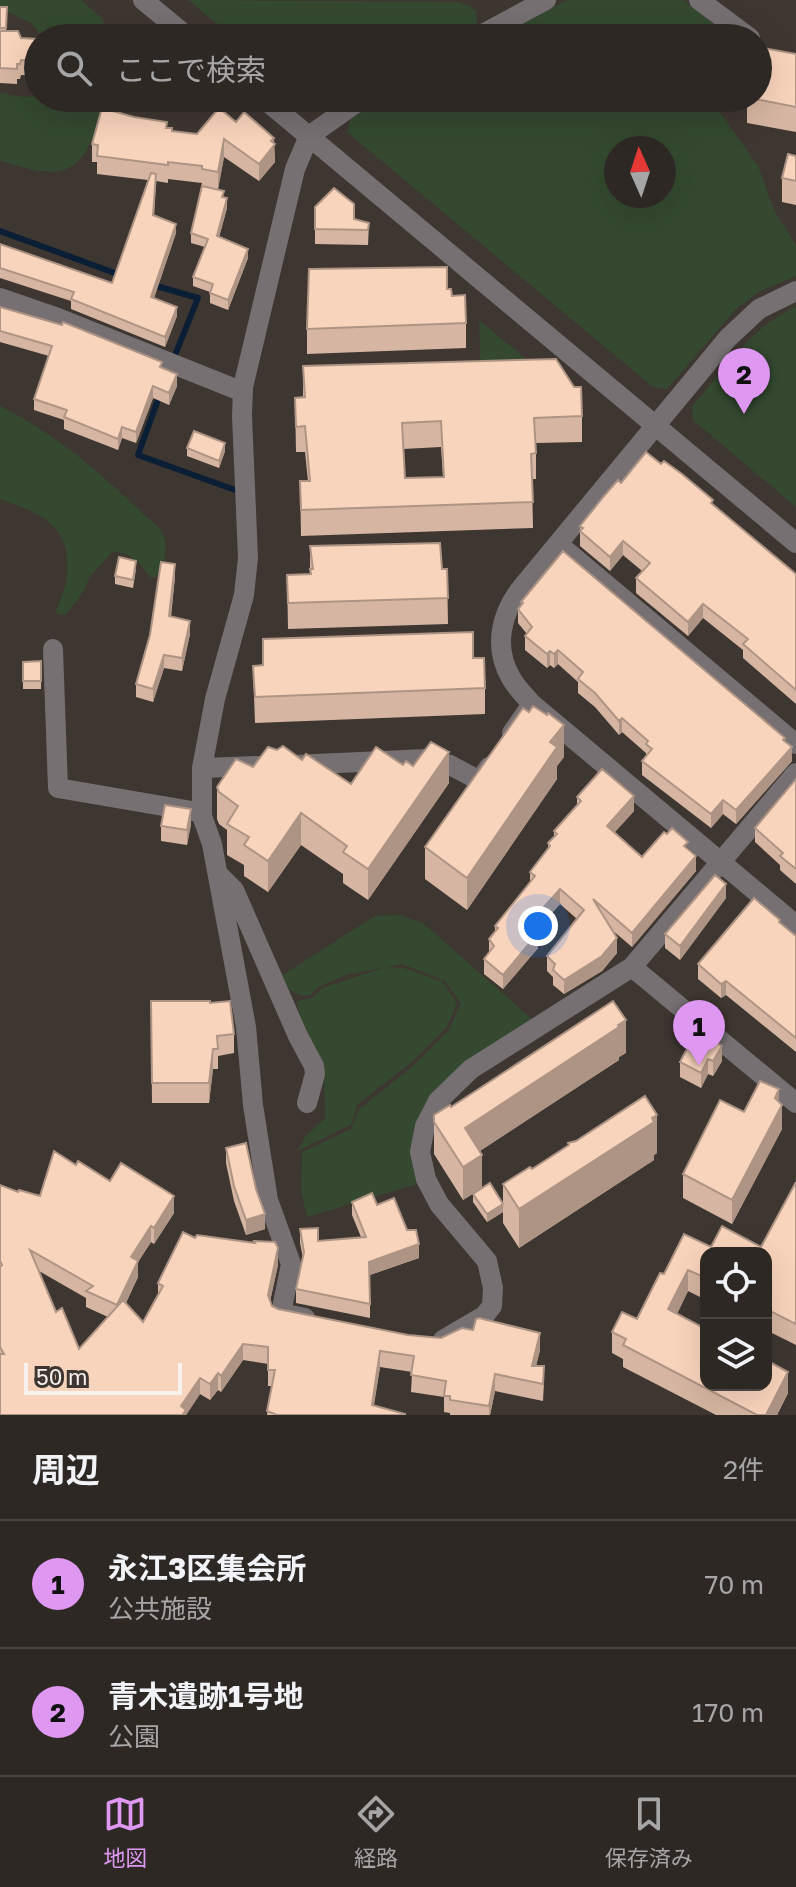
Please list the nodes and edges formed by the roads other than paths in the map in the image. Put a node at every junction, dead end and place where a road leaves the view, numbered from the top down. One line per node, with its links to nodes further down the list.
1 (143, 0): 4 (street)
2 (546, 0): 5 (street)
3 (699, 0): 6 (street)
4 (172, 24)
5 (501, 24)
6 (731, 24)
7 (280, 112): 9 (street)
8 (343, 112): 9 (street)
9 (309, 136): 12 (street); 13 (street)
10 (796, 291): 13 (street)
11 (0, 298): 12 (street)
12 (243, 392): 19 (street)
13 (656, 427): 14 (street); 15 (street)
14 (796, 543)
15 (558, 544): 17 (street); 18 (street)
16 (53, 649): 21 (street)
17 (532, 704): 19 (street); 22 (street)
18 (796, 744)
19 (202, 768): 21 (street)
20 (796, 773): 22 (street)
21 (202, 812): 23 (street)
22 (721, 862): 24 (street); 25 (street)
23 (218, 874): 26 (street); 28 (street)
24 (796, 925)
25 (632, 967): 27 (street); 29 (street)
26 (307, 1103)
27 (796, 1103)
28 (324, 1322)
29 (426, 1340)

